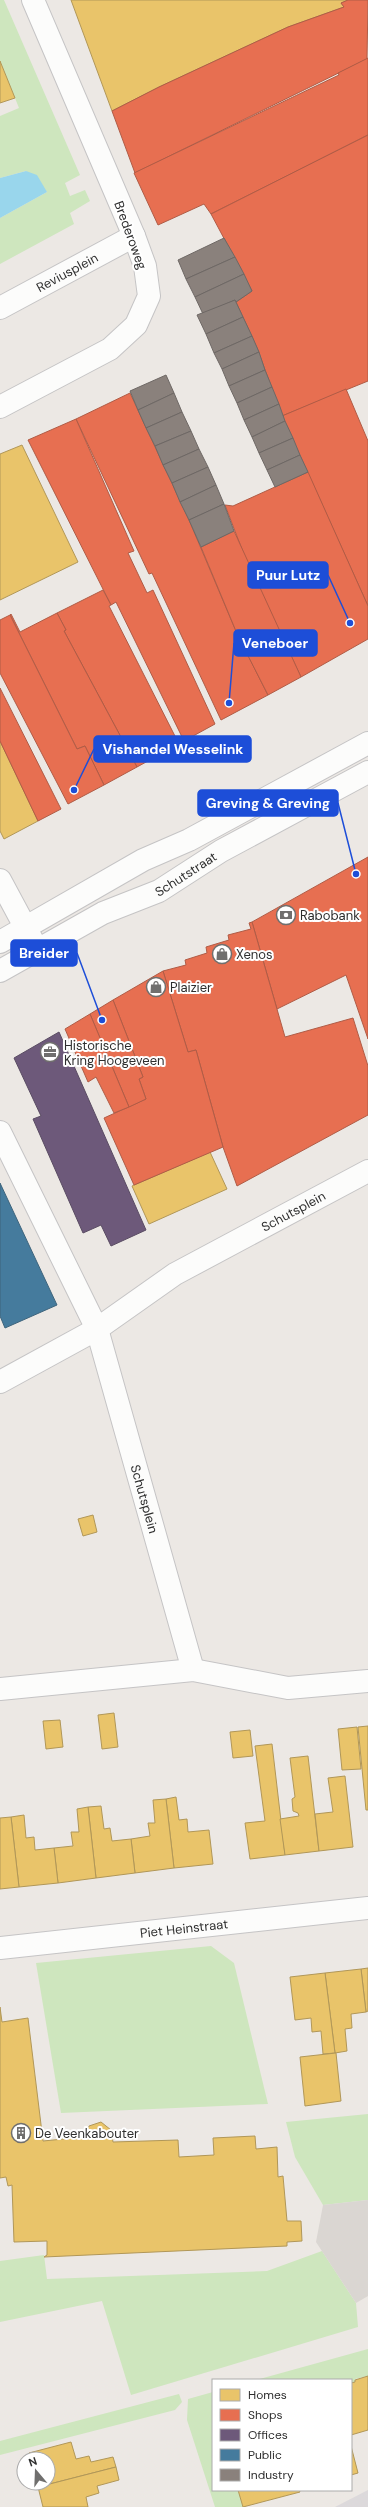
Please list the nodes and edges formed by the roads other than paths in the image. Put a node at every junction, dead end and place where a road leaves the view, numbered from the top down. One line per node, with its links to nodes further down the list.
1 (33, 0): 2 (street, Brederoweg)
2 (134, 236): 3 (street, Reviusplein); 4 (street, Brederoweg)
3 (0, 308)
4 (0, 407)
5 (368, 743): 8 (street, Schutstraat)
6 (368, 772): 10 (street, Schutstraat)
7 (4, 888): 8 (street)
8 (25, 928): 9 (street, Schutstraat); 10 (street)
9 (0, 942)
10 (37, 949): 11 (street, Schutstraat)
11 (0, 971)
12 (0, 1132): 14 (street, Schutsplein)
13 (368, 1171): 14 (street, Schutsplein)
14 (97, 1329): 15 (street, Schutsplein); 16 (street, Schutsplein)
15 (0, 1382)
16 (193, 1670): 17 (street); 18 (street)
17 (368, 1681)
18 (0, 1689)
19 (368, 1908): 20 (street, Piet Heinstraat)
20 (0, 1948)

